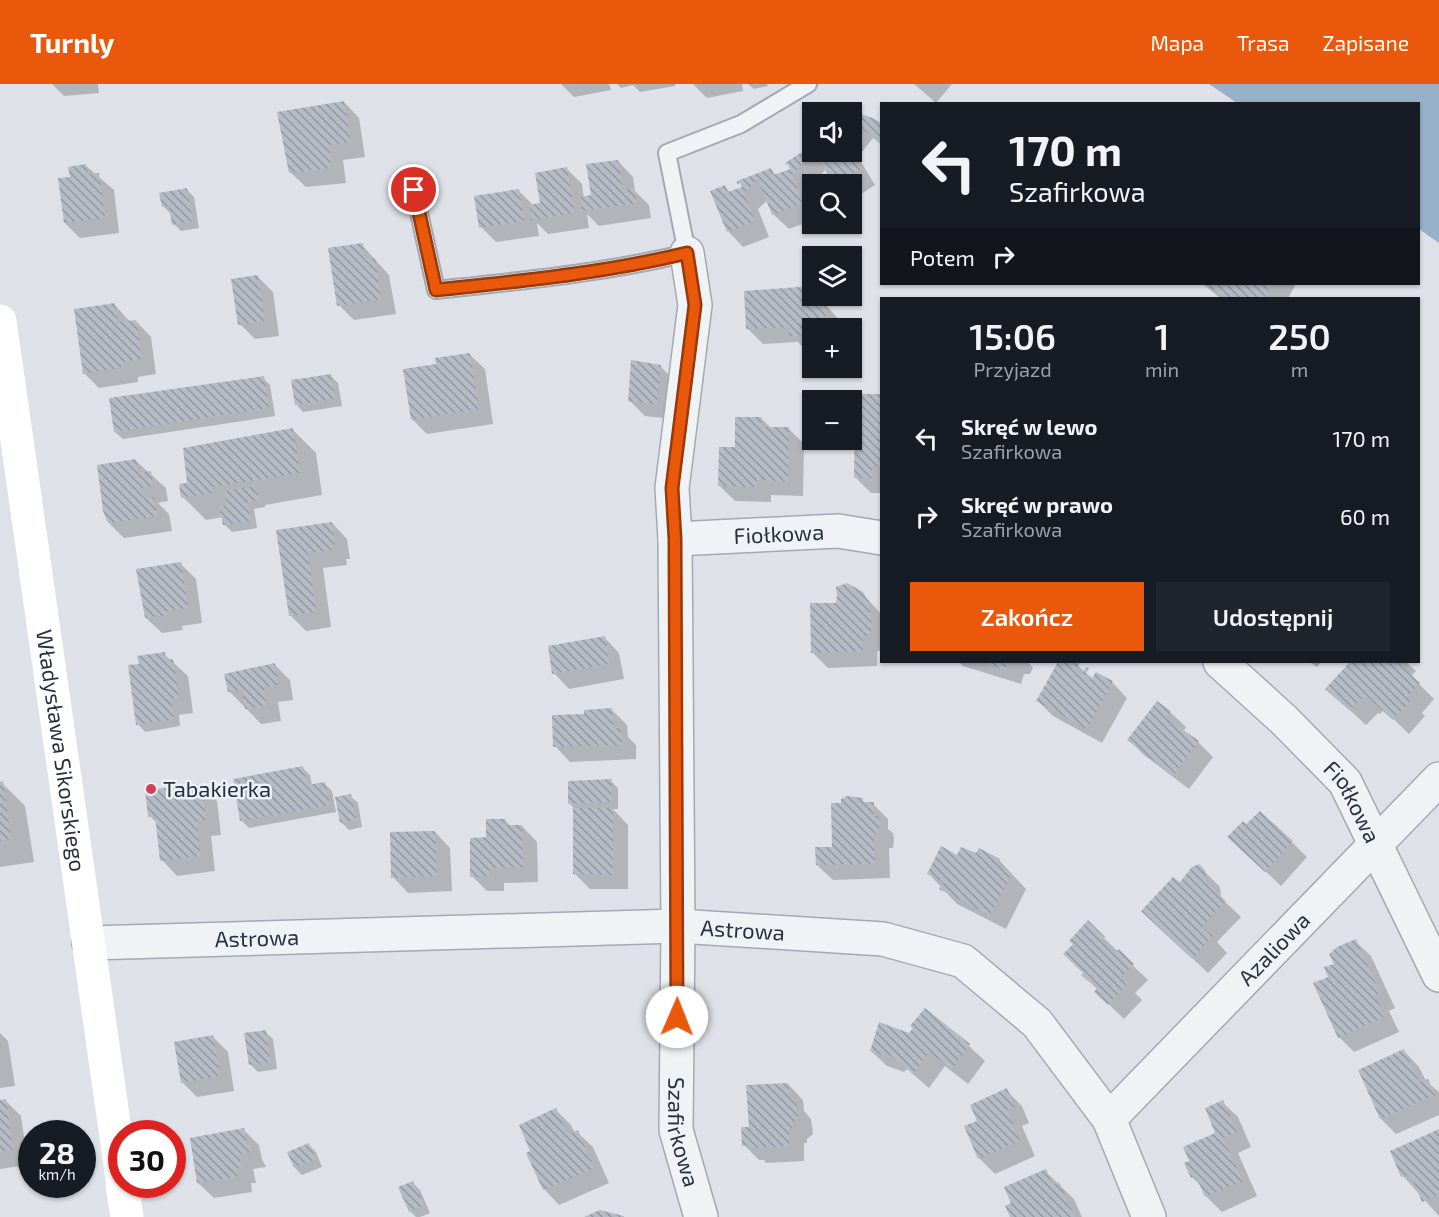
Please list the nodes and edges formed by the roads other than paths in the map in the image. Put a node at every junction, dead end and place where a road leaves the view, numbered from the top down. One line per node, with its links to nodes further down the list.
1 (808, 84): 3 (lane)
2 (414, 190): 3 (lane)
3 (687, 253): 6 (street, Szafirkowa)
4 (0, 321): 11 (main road, Władysława Sikorskiego)
5 (880, 538): 6 (street, Fiołkowa)
6 (675, 539): 10 (street, Szafirkowa)
7 (1221, 663): 9 (street, Fiołkowa)
8 (1439, 779): 9 (street, Azaliowa)
9 (1376, 846): 12 (street, Fiołkowa); 13 (street, Azaliowa)
10 (678, 926): 11 (street, Astrowa); 13 (street, Astrowa); 17 (street, Szafirkowa)
11 (89, 944): 14 (main road, Władysława Sikorskiego)
12 (1439, 975)
13 (1109, 1119): 18 (street, Astrowa)
14 (114, 1120)
15 (124, 1198): 16 (main road)
16 (127, 1217)
17 (701, 1217)
18 (1149, 1217)

